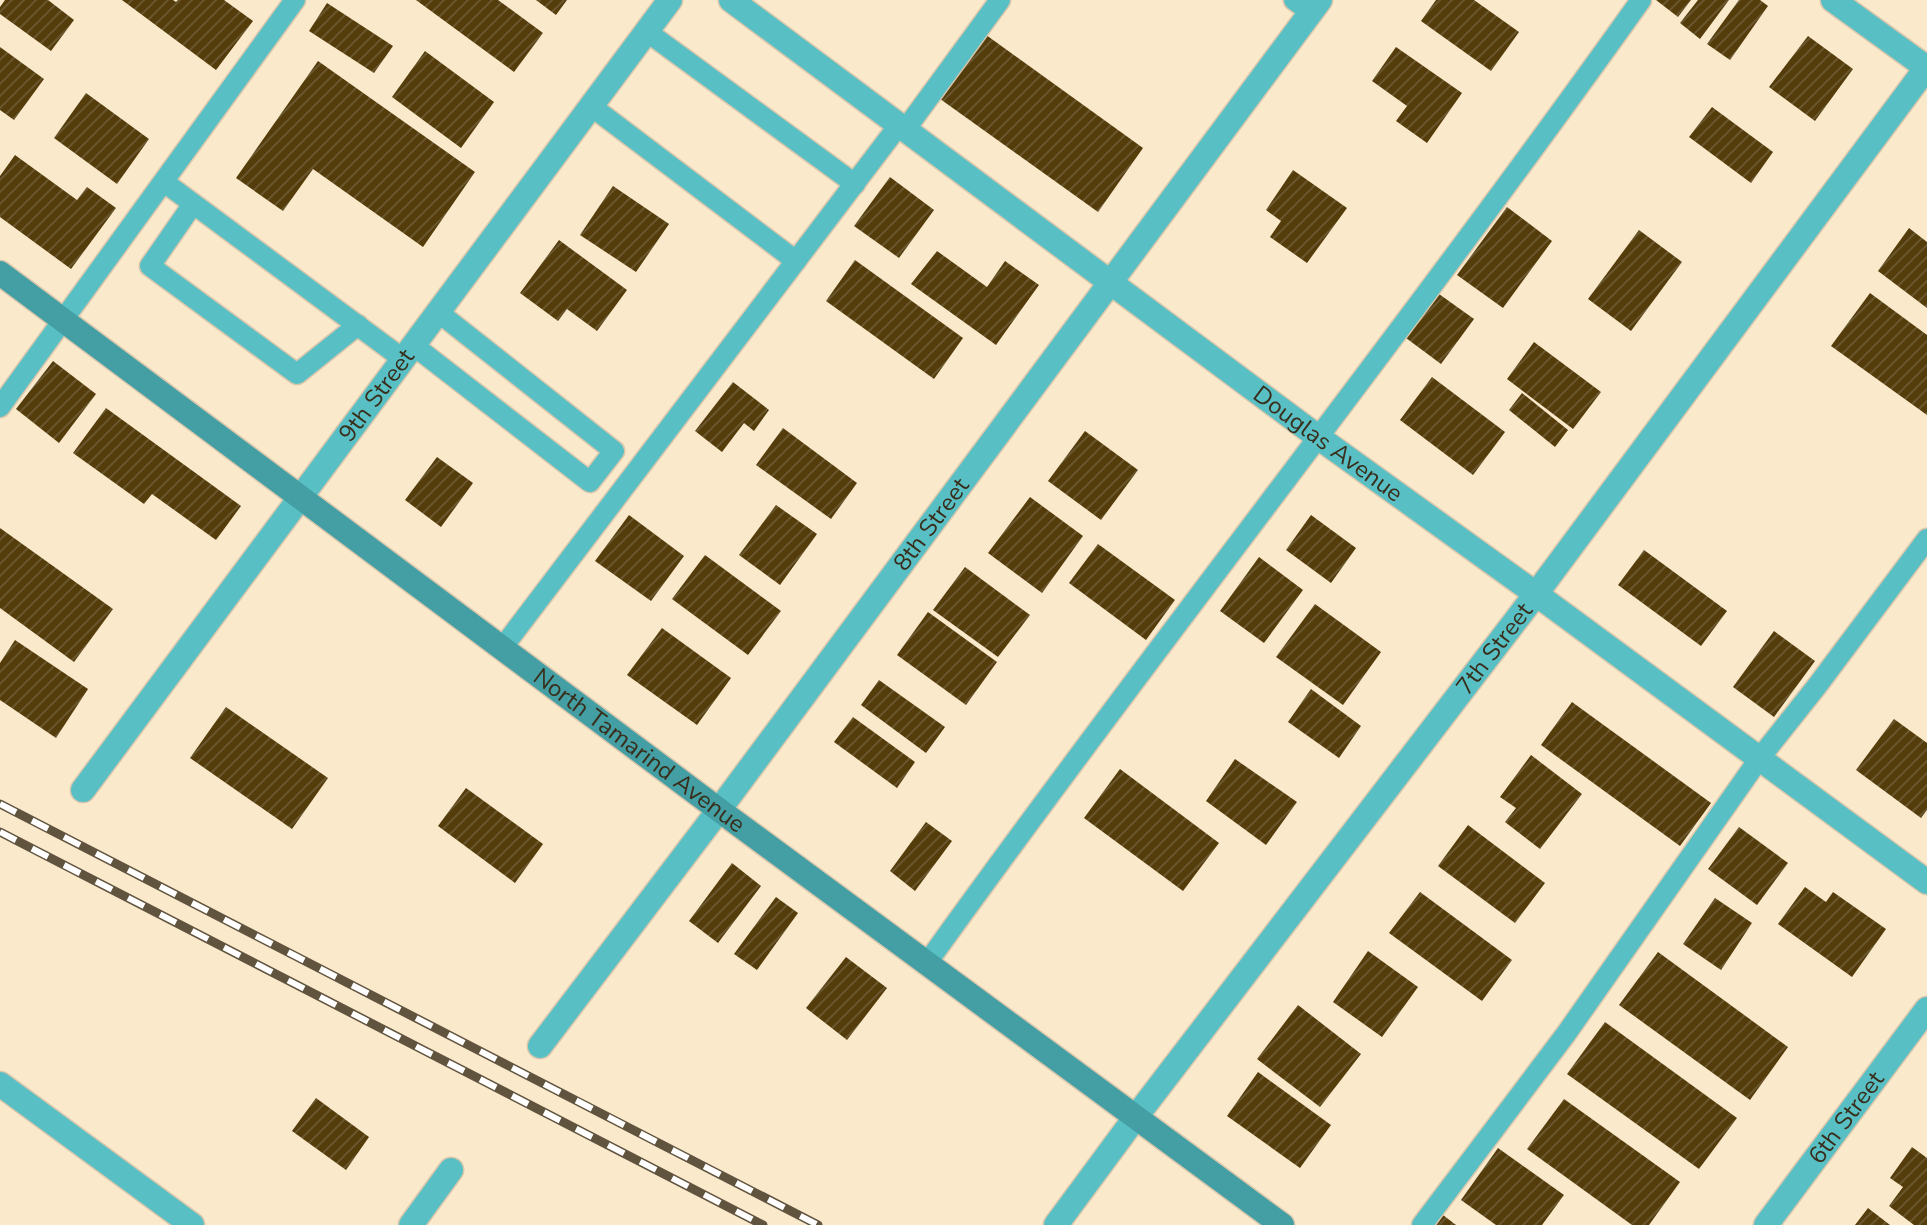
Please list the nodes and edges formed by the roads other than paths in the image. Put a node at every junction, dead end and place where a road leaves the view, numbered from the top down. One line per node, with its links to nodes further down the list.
1 (295, 0): 12 (lane)
2 (670, 0): 8 (street, 9th Street)
3 (731, 0): 11 (street, Douglas Avenue)
4 (1000, 0): 11 (lane)
5 (1641, 0): 23 (lane)
6 (1833, 0): 9 (street)
7 (1308, 4): 17 (street, 8th Street)
8 (646, 31): 10 (street, 9th Street); 13 (lane)
9 (1927, 67): 26 (street, 7th Street)
10 (591, 106): 15 (lane); 18 (street, 9th Street)
11 (902, 127): 13 (lane); 17 (street, Douglas Avenue)
12 (164, 182): 14 (lane); 19 (lane)
13 (855, 184): 15 (lane)
14 (193, 204): 20 (lane); 20 (lane)
15 (796, 261): 27 (lane)
16 (0, 273): 19 (street, North Tamarind Avenue)
17 (1110, 283): 23 (street, Douglas Avenue); 30 (street, 8th Street)
18 (438, 312): 21 (street, 9th Street); 21 (lane)
19 (64, 320): 22 (lane); 24 (street, North Tamarind Avenue)
20 (358, 325): 21 (lane)
21 (408, 352): 24 (street, 9th Street)
22 (0, 407)
23 (1318, 437): 26 (street, Douglas Avenue); 32 (lane)
24 (301, 497): 27 (street, North Tamarind Avenue); 29 (street, 9th Street)
25 (1927, 539): 28 (lane)
26 (1536, 594): 28 (street, Douglas Avenue); 36 (street, 7th Street)
27 (503, 647): 30 (street, North Tamarind Avenue)
28 (1759, 759): 31 (street, Douglas Avenue); 42 (lane)
29 (83, 790)
30 (719, 810): 32 (street, North Tamarind Avenue); 34 (street, 8th Street)
31 (1927, 882)
32 (927, 963): 36 (street, North Tamarind Avenue)
33 (1927, 1009): 43 (street, 6th Street)
34 (540, 1046)
35 (0, 1084): 38 (street)
36 (1135, 1118): 40 (street, 7th Street); 41 (street, North Tamarind Avenue)
37 (451, 1170): 39 (street)
38 (192, 1225)
39 (411, 1225)
40 (1056, 1225)
41 (1282, 1225)
42 (1422, 1225)
43 (1766, 1225)

